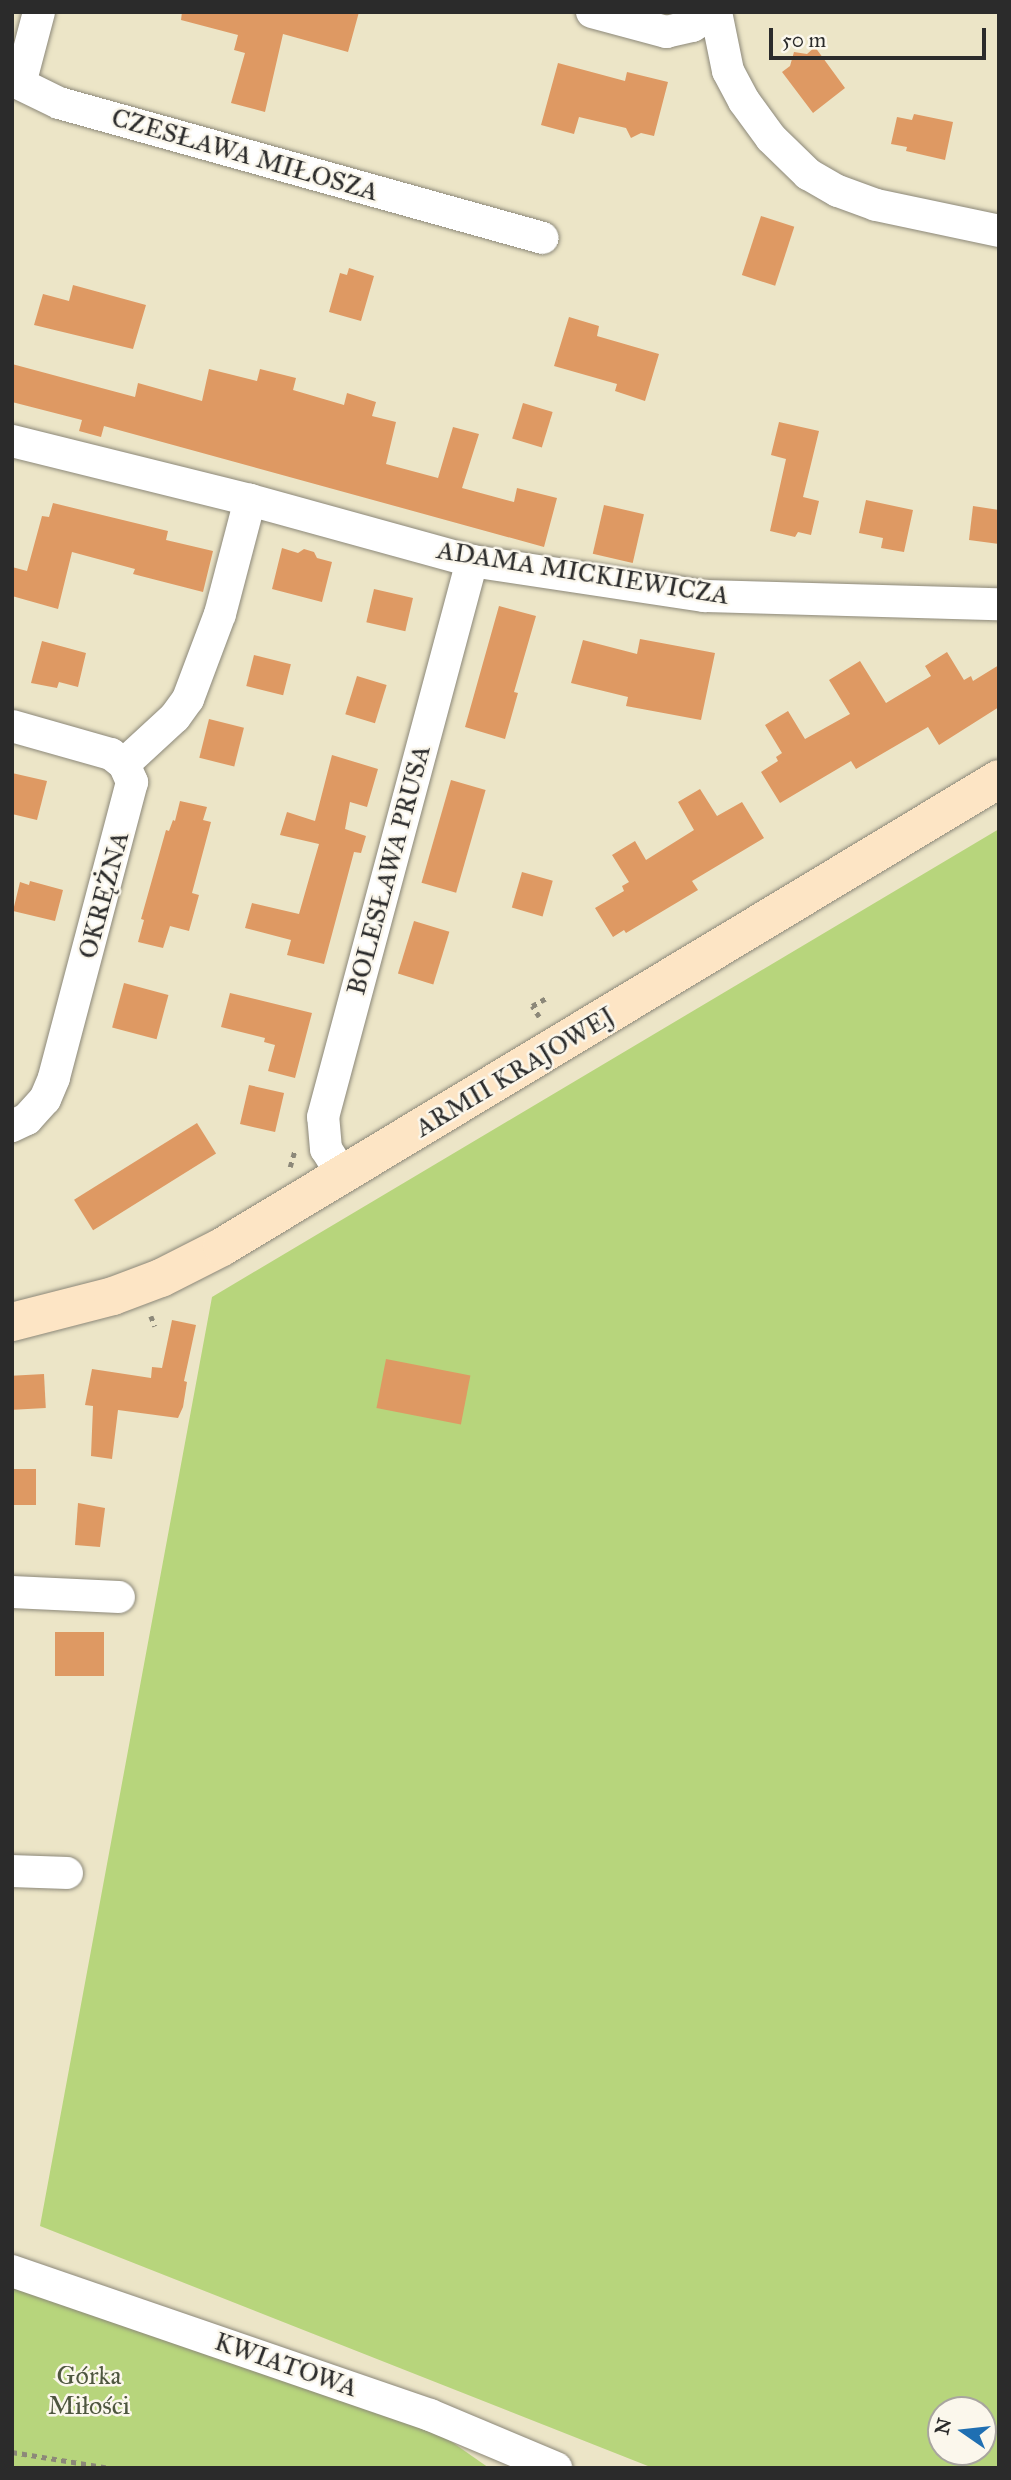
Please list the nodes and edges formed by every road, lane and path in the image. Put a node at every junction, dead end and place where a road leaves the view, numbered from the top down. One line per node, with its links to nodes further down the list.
1 (39, 12): 5 (street, CZESŁAWA MIŁOSZA)
2 (592, 12): 3 (street)
3 (715, 12): 4 (street)
4 (999, 231)
5 (543, 238)
6 (12, 441): 7 (street, ADAMA MICKIEWICZA)
7 (250, 500): 8 (street, ADAMA MICKIEWICZA); 11 (street)
8 (472, 561): 9 (street, ADAMA MICKIEWICZA); 14 (street, BOLESŁAWA PRUSA)
9 (999, 604)
10 (12, 726): 11 (street)
11 (124, 764): 13 (street, OKRĘŻNA)
12 (999, 779): 14 (street, ARMII KRAJOWEJ)
13 (12, 1126)
14 (343, 1176): 15 (street, ARMII KRAJOWEJ)
15 (12, 1322)
16 (12, 1592): 17 (street)
17 (119, 1597)
18 (12, 1871): 19 (street)
19 (67, 1873)
20 (12, 2271): 23 (street, KWIATOWA)
21 (12, 2452): 22 (path)
22 (110, 2468)
23 (556, 2468)

